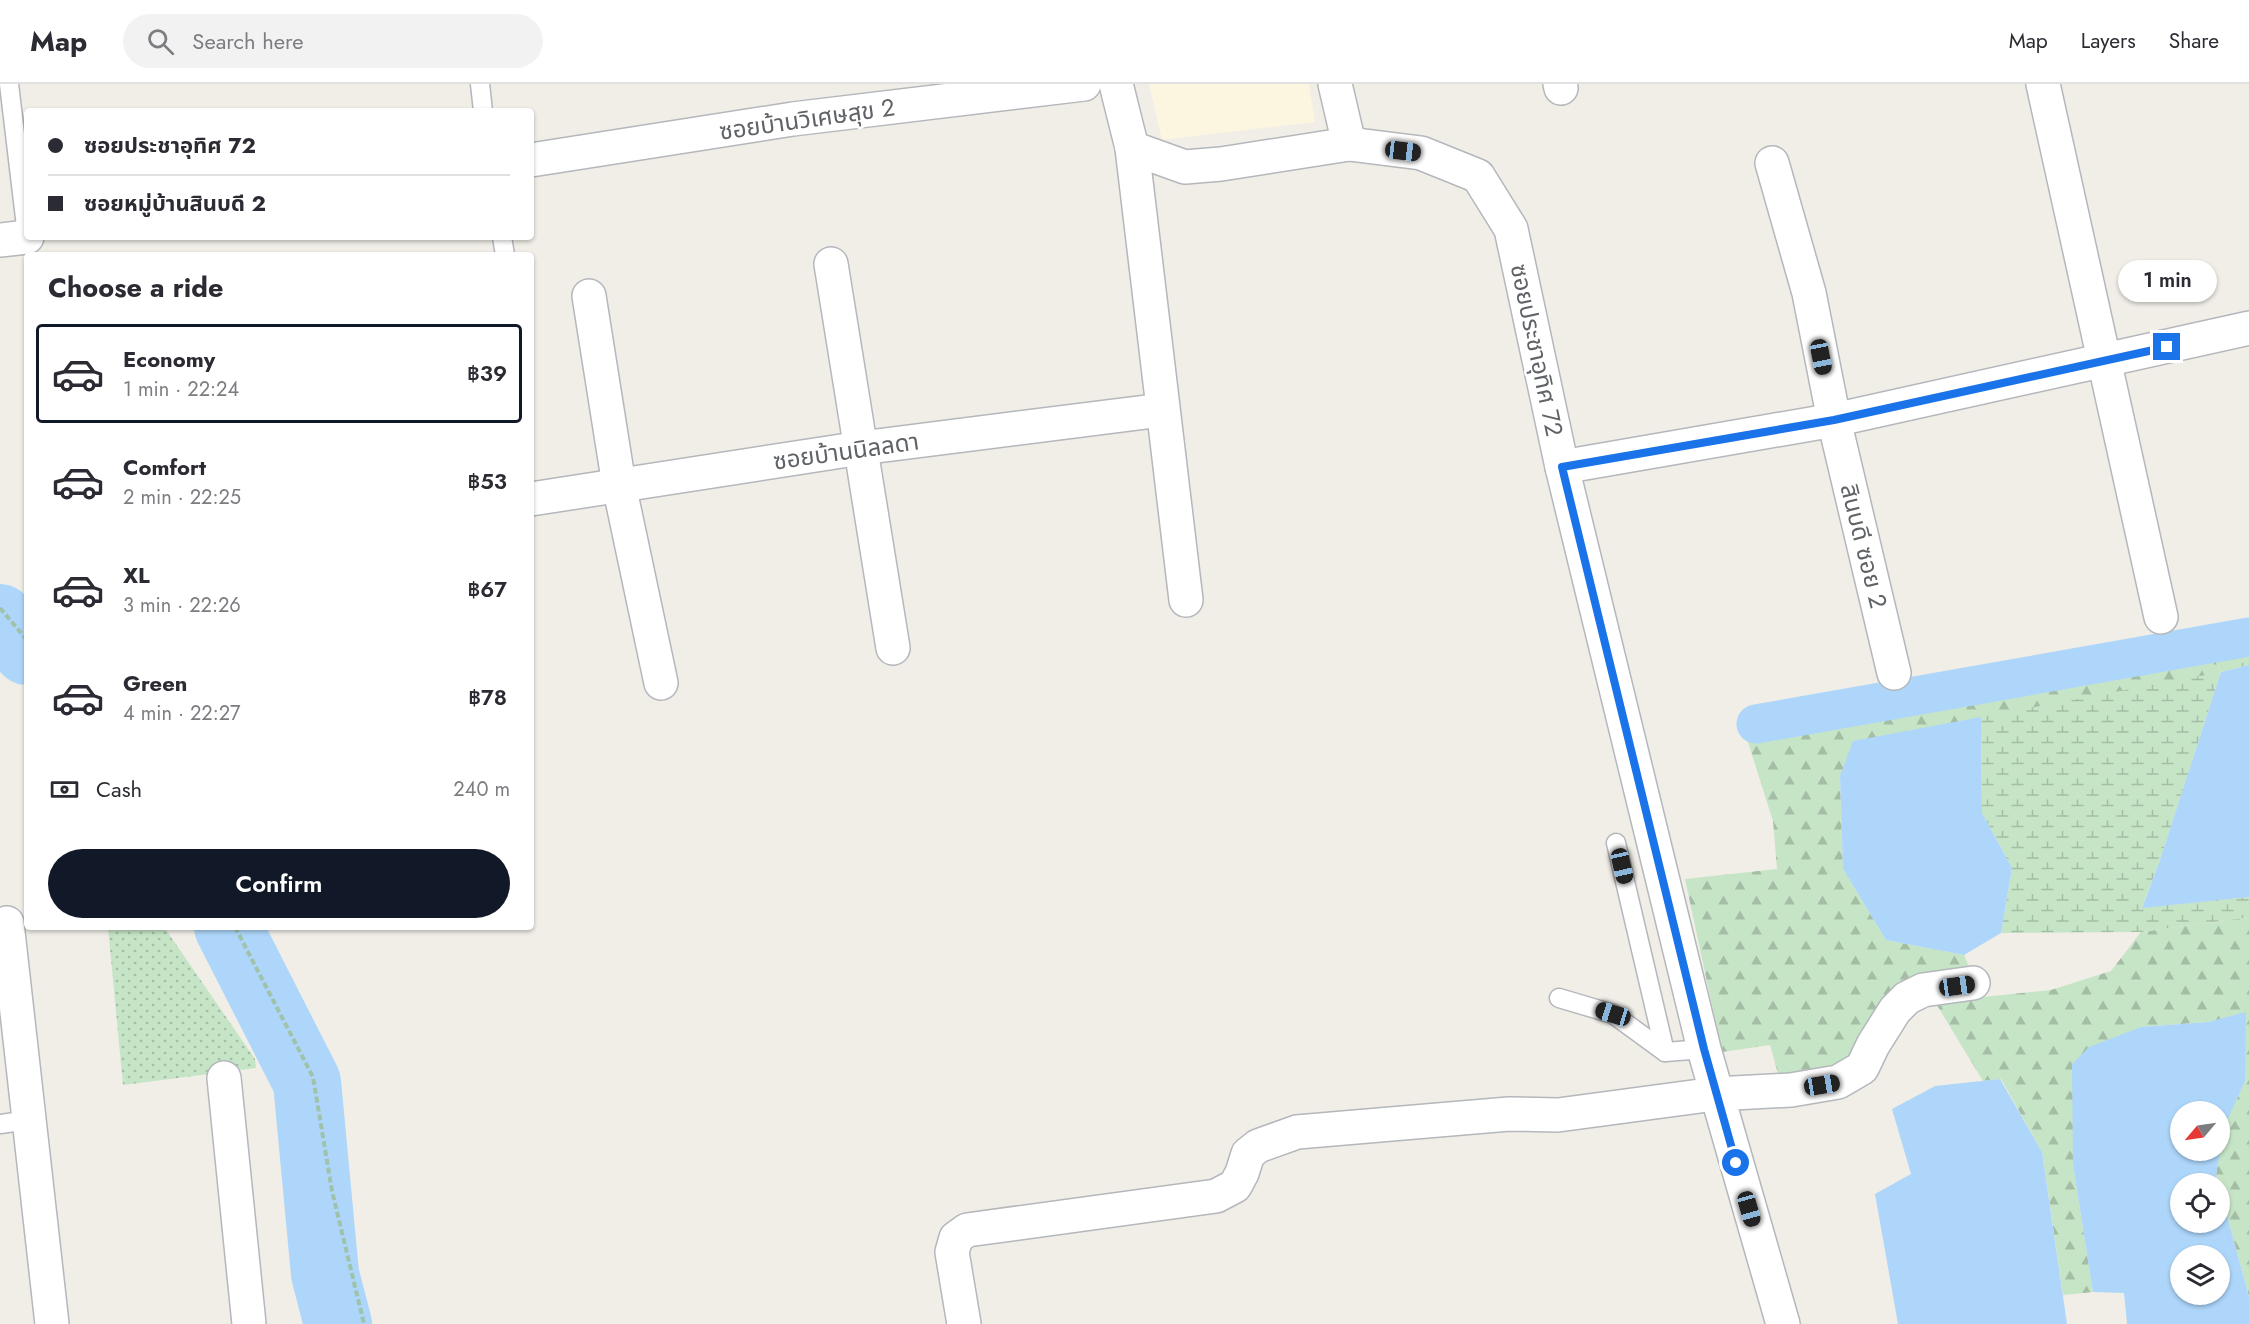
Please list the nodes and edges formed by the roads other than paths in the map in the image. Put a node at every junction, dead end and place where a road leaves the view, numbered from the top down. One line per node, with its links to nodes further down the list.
1 (9, 84): 12 (lane)
2 (480, 84): 7 (lane)
3 (1084, 84): 10 (street, ซอยบ้านวิเศษสุข 2)
4 (1116, 84): 9 (street)
5 (1335, 84): 8 (street)
6 (2043, 84): 18 (street)
7 (483, 108)
8 (1349, 144): 9 (street, ซอยประชาอุทิศ 72); 22 (street, ซอยประชาอุทิศ 72)
9 (1132, 148): 19 (street)
10 (534, 160)
11 (1772, 163): 20 (street, สินบดี ซอย 2)
12 (24, 211)
13 (24, 236): 14 (street)
14 (0, 240)
15 (831, 264): 21 (street)
16 (589, 296): 23 (street)
17 (2249, 328): 18 (street)
18 (2105, 362): 20 (street); 26 (street)
19 (1162, 410): 21 (street, ซอยบ้านนิลลดา); 25 (street)
20 (1834, 420): 22 (street); 28 (street, สินบดี ซอย 2)
21 (861, 448): 23 (street, ซอยบ้านนิลลดา); 27 (street)
22 (1562, 467): 34 (street, ซอยประชาอุทิศ 72)
23 (619, 485): 24 (street, ซอยบ้านนิลลดา); 29 (street)
24 (534, 499)
25 (1186, 600)
26 (2161, 617)
27 (892, 648)
28 (1894, 673)
29 (661, 682)
30 (1616, 843): 35 (lane)
31 (7, 923): 38 (street)
32 (1973, 983): 37 (street)
33 (1558, 998): 35 (lane)
34 (1704, 1049): 35 (lane); 37 (street, ซอยประชาอุทิศ 72)
35 (1665, 1052)
36 (224, 1078): 40 (street)
37 (1715, 1094): 41 (street); 42 (street, ซอยประชาอุทิศ 72)
38 (14, 1122): 39 (street)
39 (52, 1324)
40 (249, 1324)
41 (964, 1324)
42 (1783, 1324)

